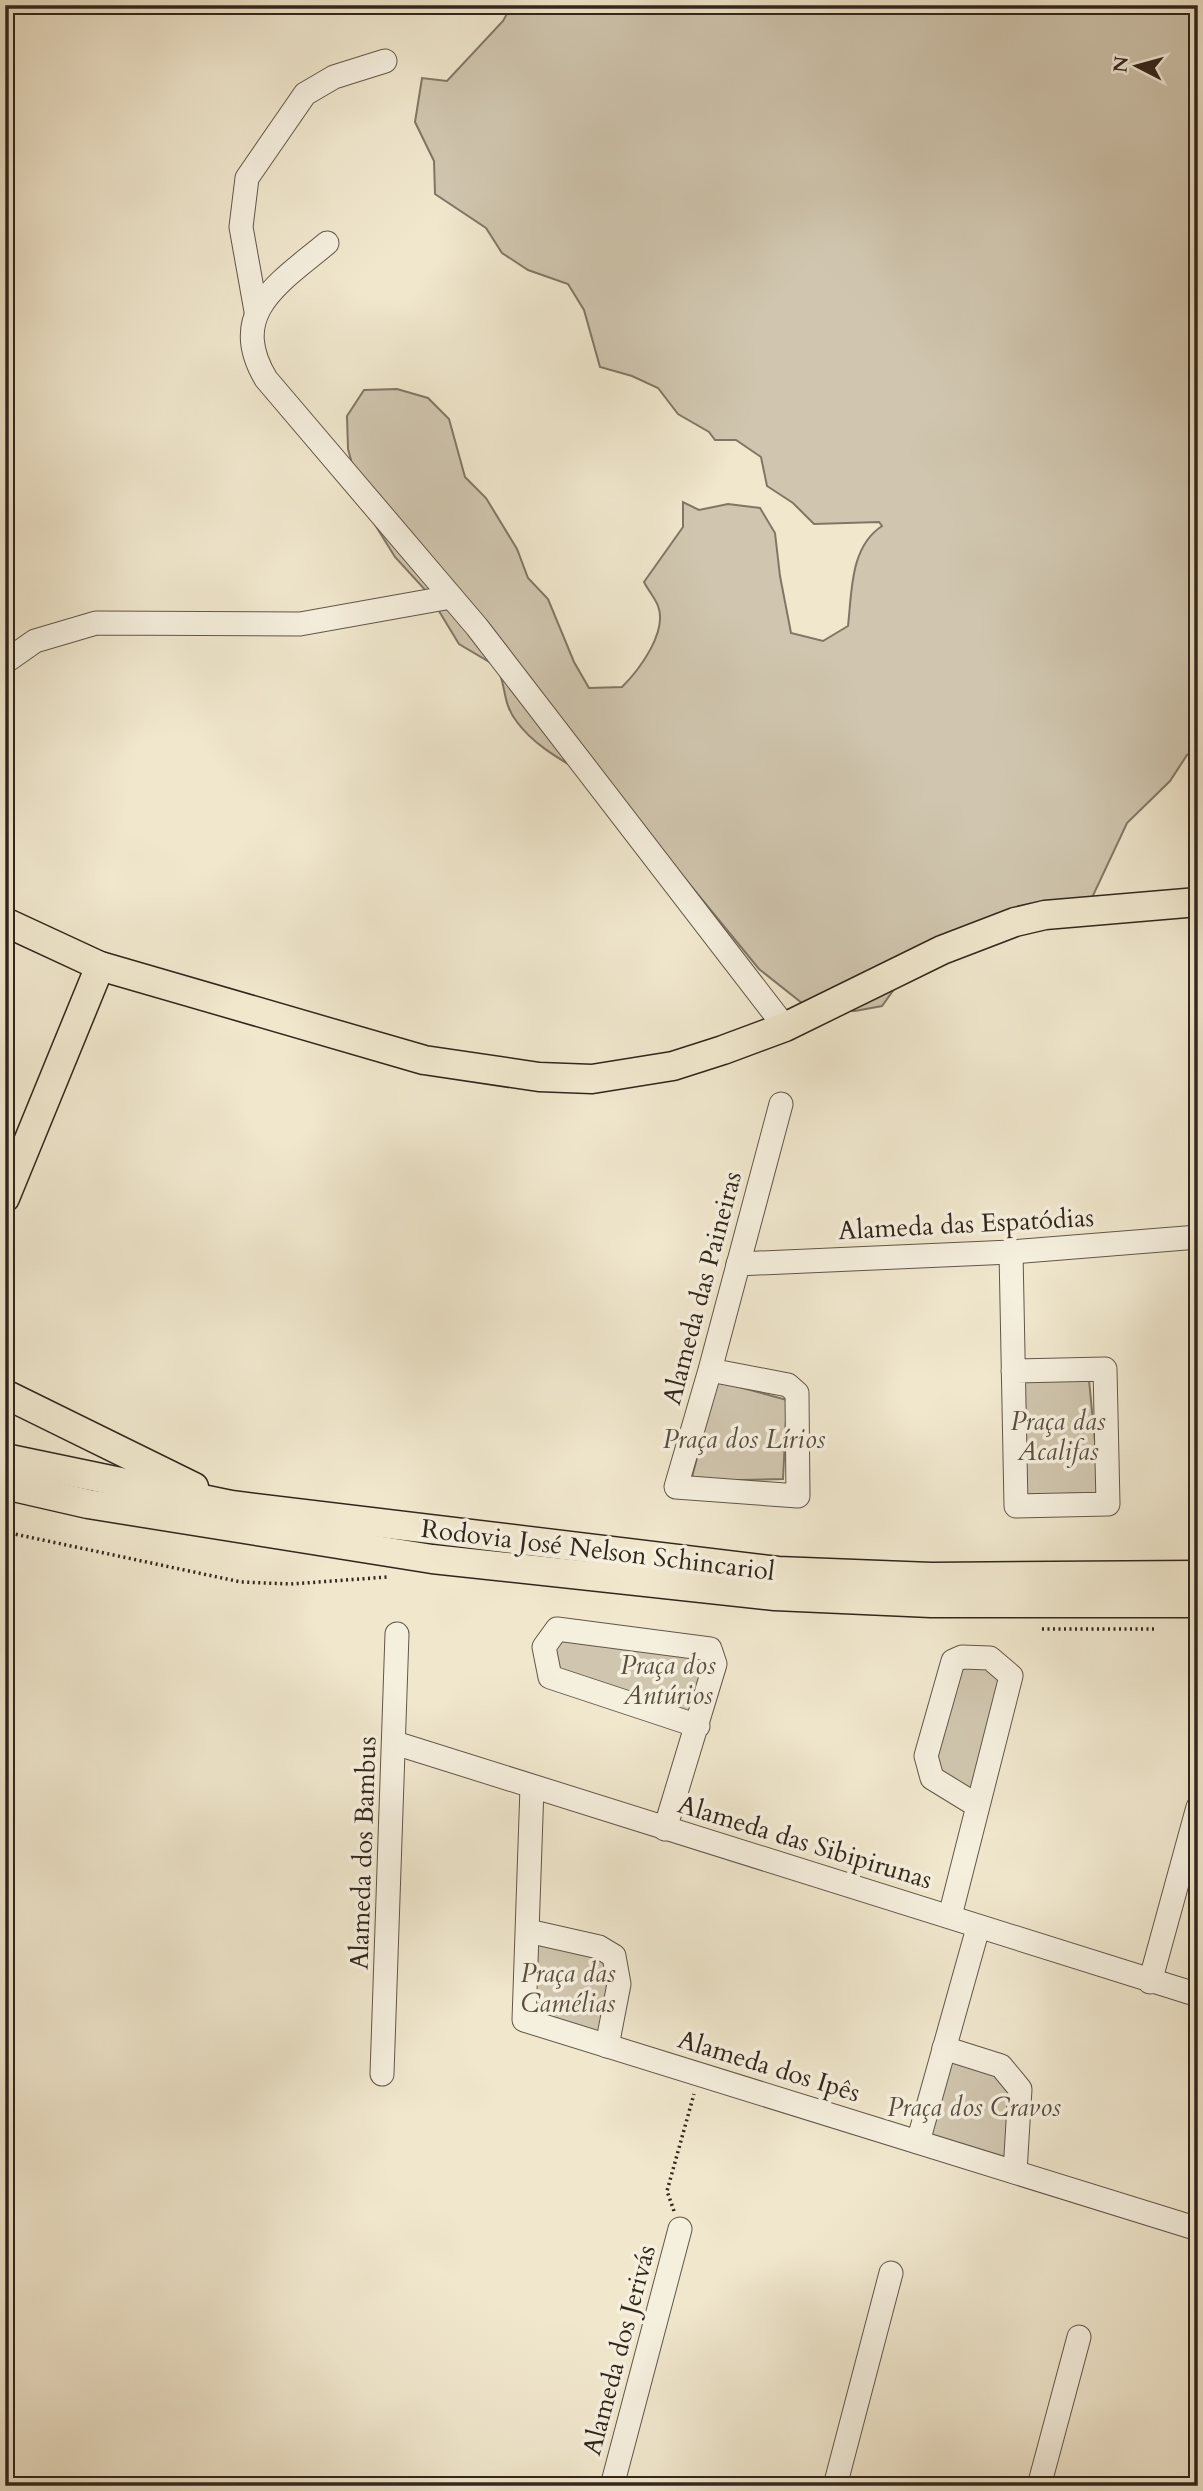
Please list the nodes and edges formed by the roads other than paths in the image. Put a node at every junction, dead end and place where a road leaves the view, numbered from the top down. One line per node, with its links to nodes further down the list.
1 (385, 61): 3 (street)
2 (327, 243): 3 (street)
3 (256, 311): 4 (street)
4 (451, 597): 5 (street); 9 (street)
5 (5, 662)
6 (1198, 902): 9 (main road)
7 (5, 922): 8 (main road)
8 (100, 966): 9 (main road); 11 (main road)
9 (785, 1027)
10 (781, 1104): 14 (street, Alameda das Paineiras)
11 (5, 1198)
12 (1198, 1237): 13 (street, Alameda das Espatódias)
13 (1011, 1252): 14 (street, Alameda das Espatódias); 16 (street)
14 (738, 1264): 15 (street, Alameda das Paineiras)
15 (710, 1370): 15 (street, Alameda das Paineiras)
16 (1013, 1371): 16 (street)
17 (5, 1394): 20 (main road)
18 (5, 1458): 20 (main road, Rodovia José Nelson Schincariol)
19 (5, 1485): 22 (main road, Rodovia José Nelson Schincariol)
20 (231, 1505): 21 (main road, Rodovia José Nelson Schincariol)
21 (1198, 1574)
22 (1198, 1603)
23 (397, 1634): 25 (street, Alameda dos Bambus)
24 (698, 1726): 24 (street); 29 (street)
25 (395, 1743): 26 (street, Alameda das Sibipirunas); 37 (street, Alameda dos Bambus)
26 (532, 1787): 29 (street, Alameda das Sibipirunas); 32 (street)
27 (976, 1805): 27 (street); 30 (street)
28 (1197, 1814): 33 (street)
29 (665, 1829): 30 (street, Alameda das Sibipirunas)
30 (950, 1916): 31 (street, Alameda das Sibipirunas)
31 (978, 1928): 33 (street, Alameda das Sibipirunas); 36 (street)
32 (528, 1931): 35 (street, Alameda dos Ipês); 35 (street)
33 (1150, 1982): 34 (street, Alameda das Sibipirunas)
34 (1198, 1995)
35 (607, 2046): 38 (street, Alameda dos Ipês)
36 (944, 2048): 38 (street); 39 (street)
37 (382, 2074)
38 (918, 2142): 39 (street, Alameda dos Ipês)
39 (1015, 2172): 40 (street, Alameda dos Ipês)
40 (1198, 2229)
41 (680, 2230): 44 (street, Alameda dos Jerivás)
42 (891, 2273): 45 (street)
43 (1079, 2337): 46 (street)
44 (612, 2486)
45 (835, 2486)
46 (1039, 2486)

